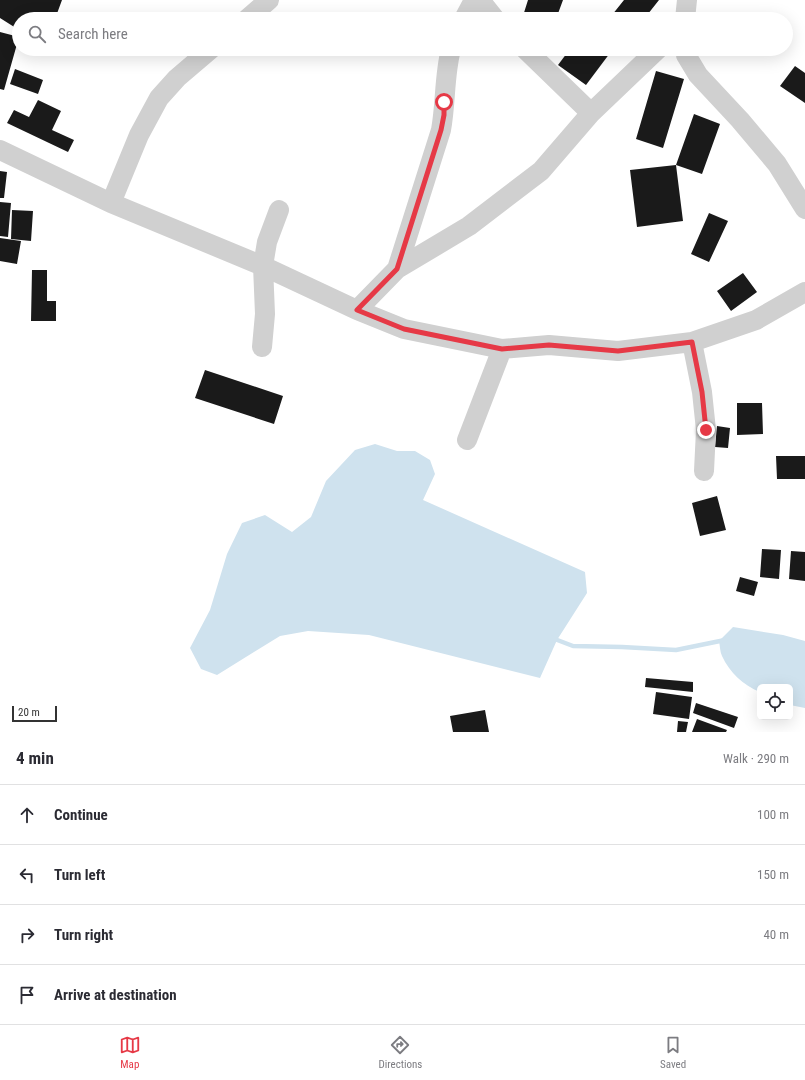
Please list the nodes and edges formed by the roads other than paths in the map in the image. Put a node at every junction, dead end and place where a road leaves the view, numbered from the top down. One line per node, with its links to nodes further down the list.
1 (269, 0): 5 (street)
2 (474, 0): 6 (street)
3 (480, 0): 7 (street)
4 (687, 0): 8 (street)
5 (255, 12)
6 (468, 12)
7 (489, 12)
8 (686, 12)
9 (203, 56): 16 (street)
10 (449, 56): 20 (street)
11 (532, 56): 14 (street)
12 (651, 56): 14 (street)
13 (687, 56): 17 (street)
14 (591, 113): 20 (street)
15 (0, 150): 16 (street)
16 (111, 203): 19 (street)
17 (805, 209)
18 (279, 210): 19 (street)
19 (263, 266): 22 (street); 24 (street)
20 (397, 269): 22 (street)
21 (805, 292): 23 (street)
22 (357, 310): 25 (street)
23 (692, 342): 25 (street); 27 (street)
24 (262, 347)
25 (502, 349): 26 (street)
26 (467, 440)
27 (704, 471)

